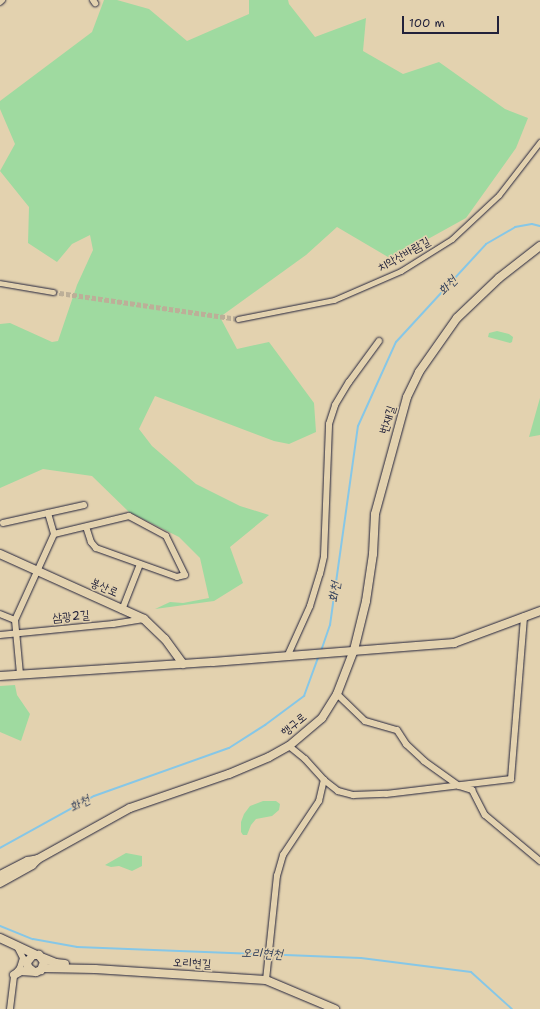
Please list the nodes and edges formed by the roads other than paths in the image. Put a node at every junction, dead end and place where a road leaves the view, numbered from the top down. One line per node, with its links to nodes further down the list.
1 (540, 142): 5 (street, 치악산바람길)
2 (540, 246): 23 (street, 번재길)
3 (0, 283): 4 (street)
4 (54, 292)
5 (238, 319)
6 (378, 341): 24 (street)
7 (84, 505): 8 (street)
8 (48, 513): 9 (street); 11 (street)
9 (3, 523)
10 (86, 526): 11 (street); 13 (street); 13 (street)
11 (54, 534): 14 (street)
12 (0, 554): 14 (street, 봉산로)
13 (140, 564): 15 (street)
14 (36, 570): 15 (street, 봉산로); 19 (street)
15 (122, 610): 20 (street, 봉산로)
16 (540, 610): 18 (street)
17 (0, 614): 19 (street)
18 (524, 617): 23 (street); 31 (street)
19 (15, 620): 21 (street)
20 (144, 620): 21 (street, 삼광2길); 25 (street, 봉산로)
21 (16, 633): 22 (street, 삼광2길); 26 (street)
22 (0, 634)
23 (354, 650): 24 (street); 28 (street, 행구로)
24 (287, 656): 25 (street)
25 (183, 664): 26 (street)
26 (20, 674): 27 (street)
27 (0, 676)
28 (337, 694): 29 (street, 행구로); 31 (street)
29 (289, 746): 30 (street); 32 (street, 행구로)
30 (324, 780): 31 (street); 44 (street)
31 (459, 786): 33 (street)
32 (38, 859): 34 (street, 행구로); 35 (street, 행구로)
33 (540, 861)
34 (0, 875)
35 (0, 883)
36 (0, 938): 37 (street)
37 (17, 946): 38 (street); 39 (street)
38 (38, 956): 39 (street); 40 (street); 41 (street)
39 (25, 960): 42 (street); 43 (street)
40 (43, 968): 41 (street, 오리현길); 42 (street)
41 (96, 969): 44 (street, 오리현길)
42 (33, 971): 43 (street)
43 (14, 975): 45 (street)
44 (266, 976): 46 (street, 오리현길)
45 (10, 1009)
46 (335, 1009)

